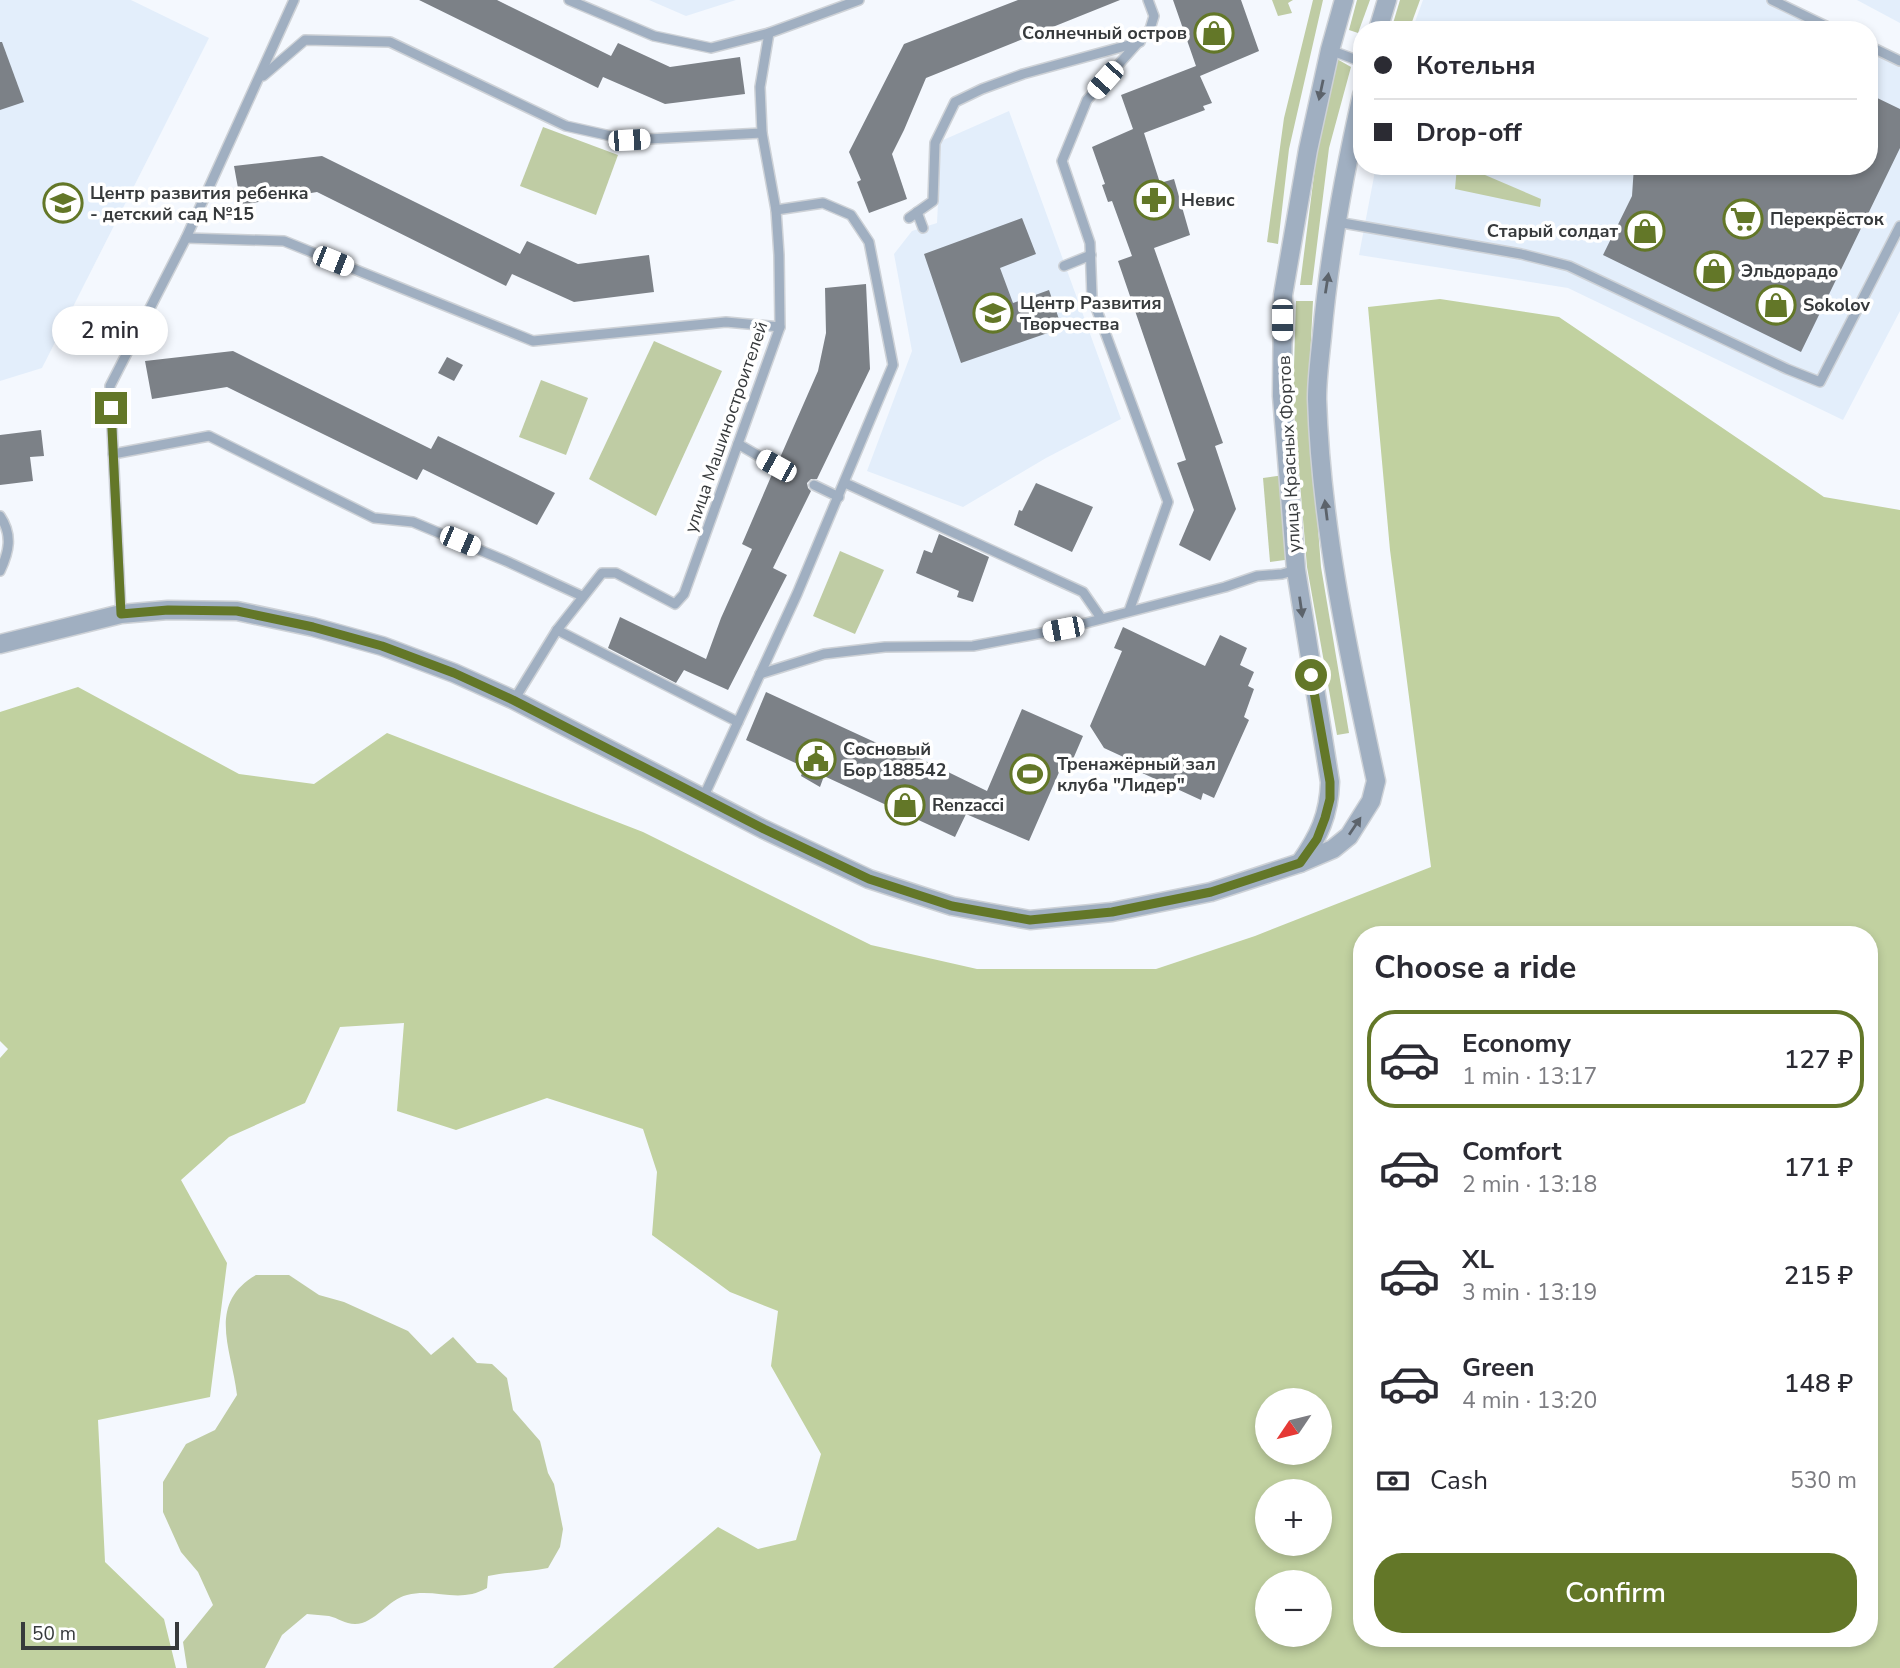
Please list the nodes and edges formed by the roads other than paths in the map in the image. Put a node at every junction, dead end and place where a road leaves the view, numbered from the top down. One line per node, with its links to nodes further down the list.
1 (294, 0): 16 (lane)
2 (569, 0): 10 (lane)
3 (859, 0): 10 (lane)
4 (1148, 0): 11 (lane)
5 (1344, 0): 12 (street, улица Красных Фортов)
6 (1387, 0): 8 (street)
7 (1772, 0): 9 (lane)
8 (1381, 21)
9 (1815, 21)
10 (769, 33): 17 (lane, улица Машиностроителей)
11 (1141, 41): 22 (lane); 24 (lane)
12 (1330, 50): 14 (lane); 34 (street, улица Красных Фортов, one-way to 34)
13 (1878, 50): 15 (lane)
14 (1353, 59)
15 (1900, 61)
16 (259, 80): 17 (lane); 23 (lane)
17 (762, 133): 19 (lane, улица Машиностроителей)
18 (1353, 141): 20 (street, улица Красных Фортов)
19 (776, 210): 26 (lane, улица Машиностроителей); 30 (lane)
20 (1337, 222): 21 (lane); 46 (street, улица Красных Фортов, one-way to 20)
21 (1900, 226)
22 (923, 228)
23 (186, 238): 26 (lane); 28 (lane)
24 (1091, 255): 25 (lane); 37 (lane)
25 (1064, 266)
26 (780, 327): 27 (lane, улица Машиностроителей)
27 (738, 444): 29 (lane); 36 (lane, улица Машиностроителей)
28 (113, 454): 36 (lane); 38 (lane)
29 (776, 466)
30 (845, 483): 32 (lane); 39 (lane)
31 (814, 485): 32 (lane)
32 (839, 496): 42 (lane)
33 (0, 516): 35 (lane)
34 (1296, 570): 37 (lane); 46 (street, улица Красных Фортов, one-way to 46)
35 (0, 571)
36 (582, 596): 40 (lane, улица Машиностроителей)
37 (1129, 611): 39 (lane)
38 (121, 614): 41 (street, улица Красных Фортов); 43 (street, улица Красных Фортов)
39 (1101, 618): 42 (lane)
40 (557, 630): 43 (lane, улица Машиностроителей); 44 (lane)
41 (0, 644)
42 (760, 674): 44 (lane)
43 (513, 700): 45 (street, улица Красных Фортов)
44 (738, 722): 45 (lane)
45 (702, 798): 46 (street, улица Красных Фортов)
46 (1300, 863)

